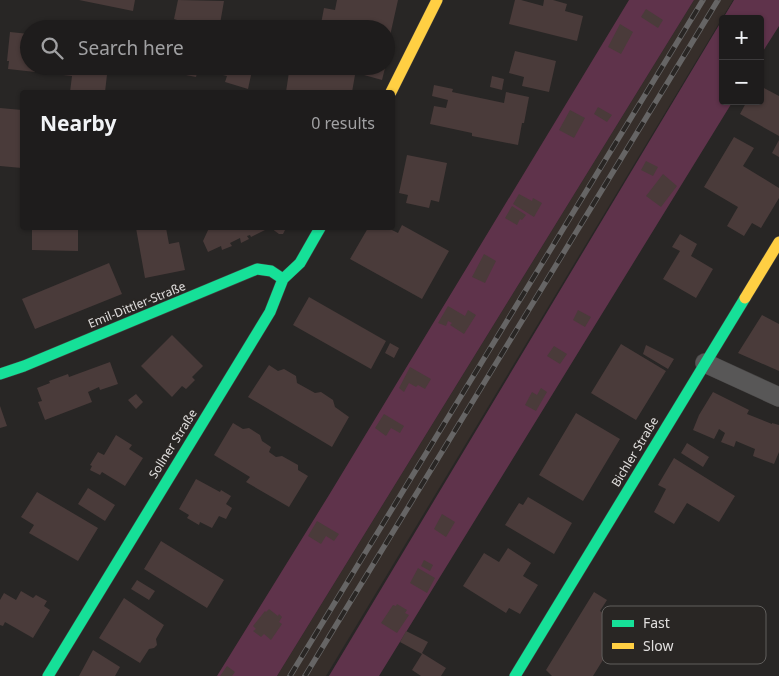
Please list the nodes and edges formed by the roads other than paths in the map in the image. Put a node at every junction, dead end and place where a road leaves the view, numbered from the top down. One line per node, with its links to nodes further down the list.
1 (437, 0): 2 (street)
2 (392, 90)
3 (319, 230): 5 (street, Sollner Straße)
4 (779, 242): 6 (street, Bichler Straße)
5 (283, 279): 7 (street, Emil-Dittler-Straße); 9 (street, Sollner Straße)
6 (705, 363): 8 (street); 10 (street, Bichler Straße)
7 (0, 374)
8 (779, 397)
9 (48, 676)
10 (515, 676)

